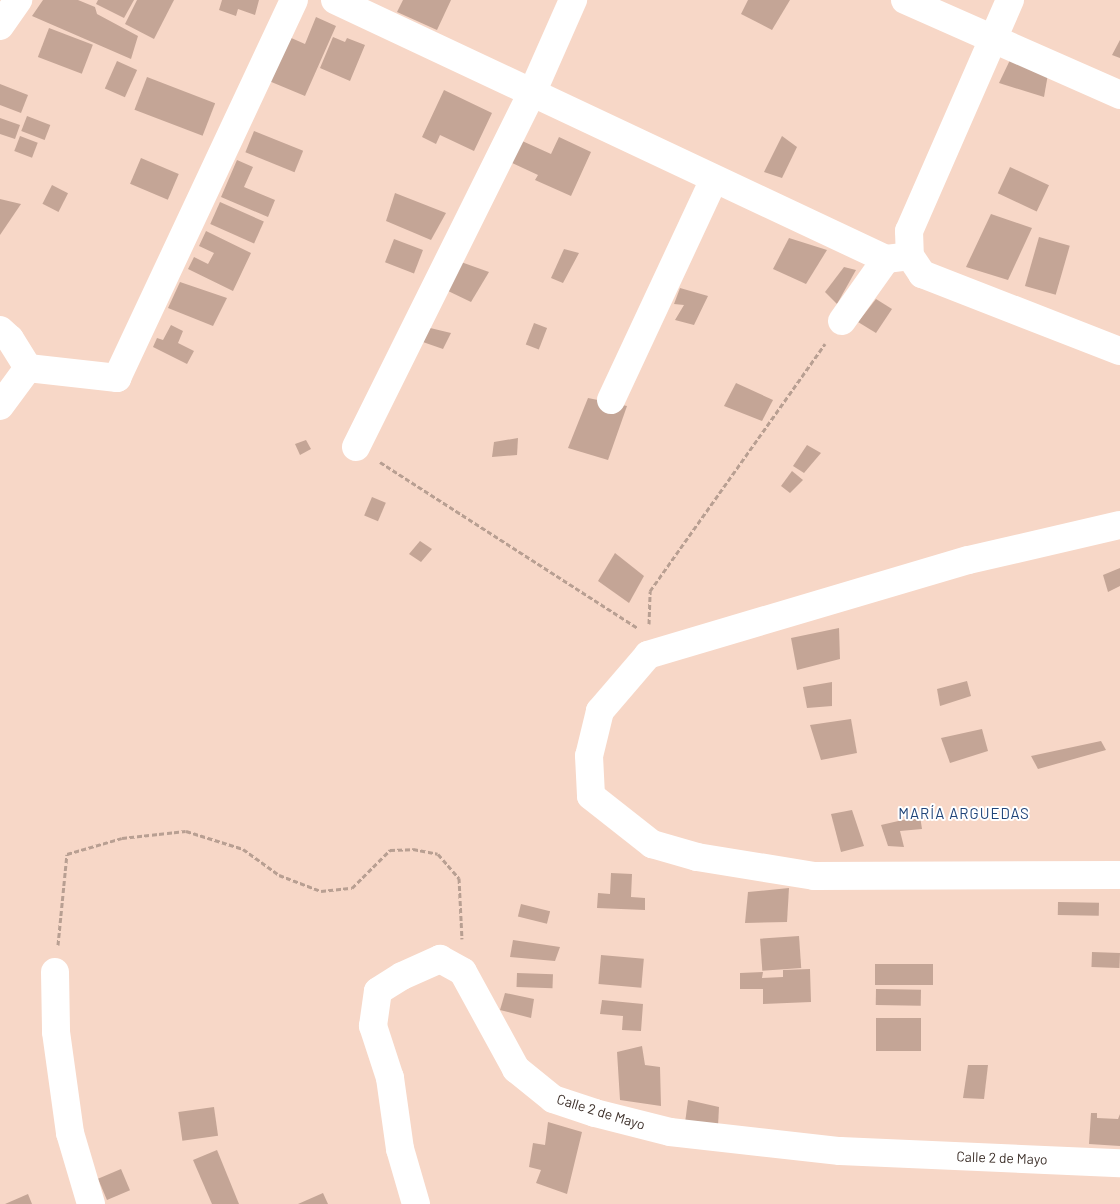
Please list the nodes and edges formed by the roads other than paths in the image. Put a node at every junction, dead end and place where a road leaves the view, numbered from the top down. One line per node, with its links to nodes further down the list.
1 (18, 0): 7 (street)
2 (294, 0): 16 (street)
3 (335, 0): 9 (street)
4 (573, 0): 9 (street)
5 (904, 0): 8 (street)
6 (1010, 0): 8 (street)
7 (0, 26)
8 (992, 39): 10 (street); 12 (street)
9 (532, 93): 11 (street); 19 (street)
10 (1120, 95)
11 (714, 179): 12 (street); 17 (street)
12 (898, 258): 13 (street); 15 (street)
13 (842, 321)
14 (0, 330): 16 (street)
15 (1120, 351)
16 (28, 368): 18 (street)
17 (611, 400)
18 (0, 406)
19 (356, 447)
20 (1120, 525): 21 (street)
21 (1120, 875)
22 (56, 972): 24 (street)
23 (1120, 1163): 25 (street, Calle 2 de Mayo)
24 (91, 1204)
25 (416, 1204)

